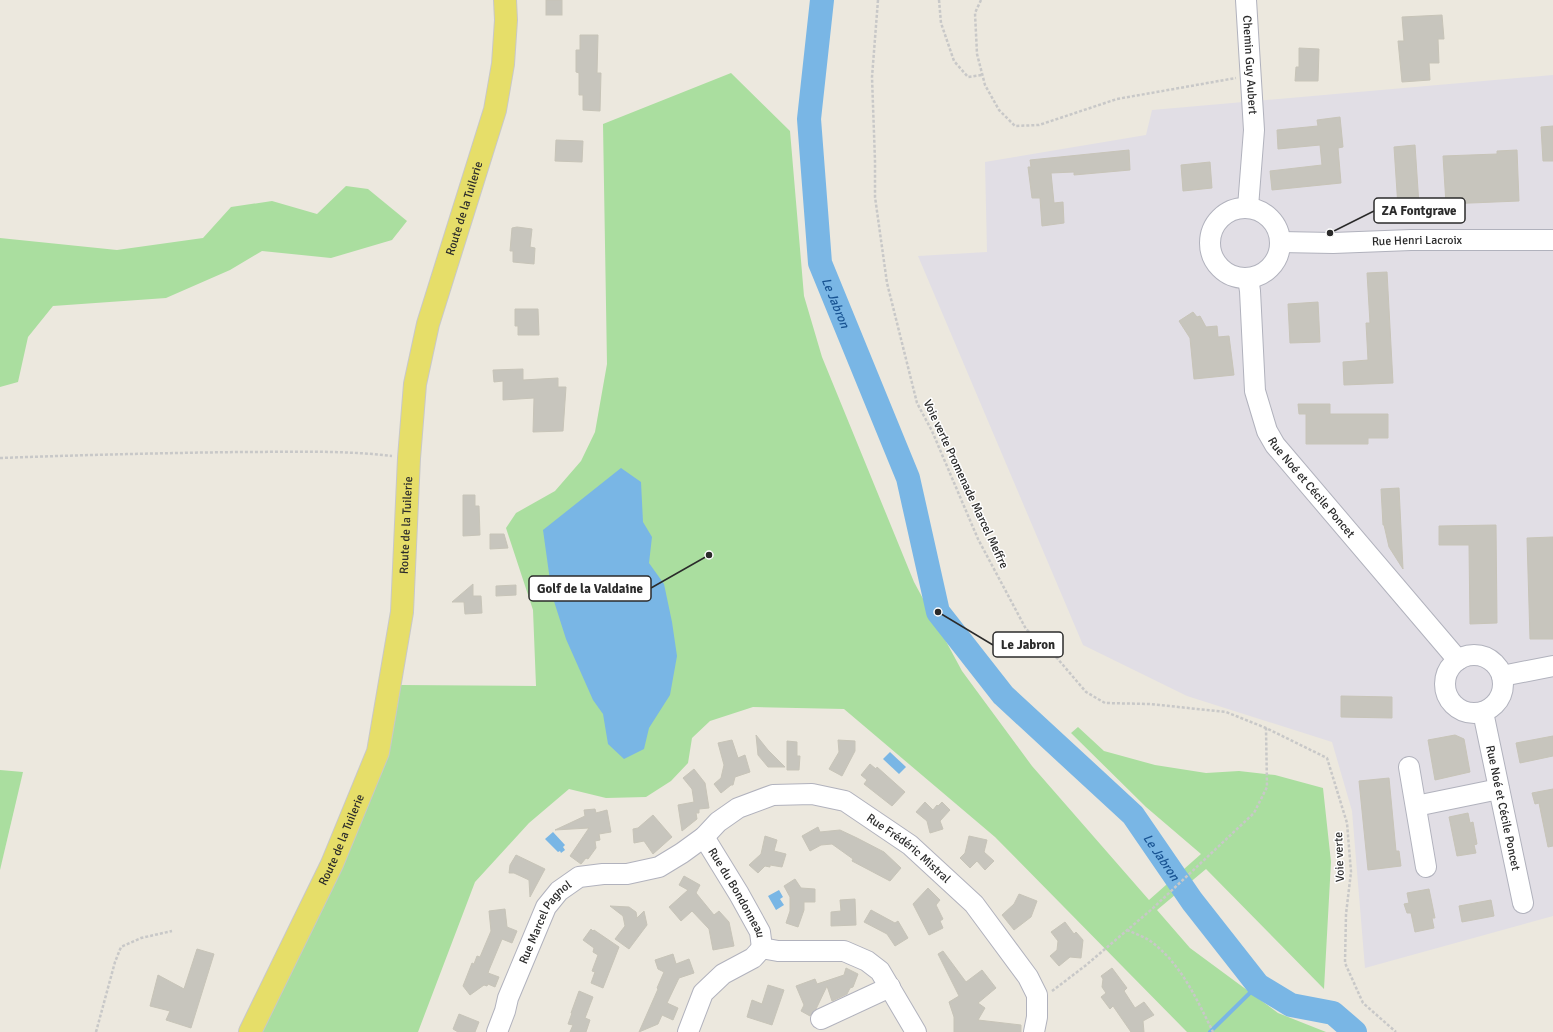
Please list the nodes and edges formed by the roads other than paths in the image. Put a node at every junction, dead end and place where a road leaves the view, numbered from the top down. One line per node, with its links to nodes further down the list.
1 (505, 0): 20 (main road, Route de la Tuilerie)
2 (1246, 0): 3 (street, Chemin Guy Aubert)
3 (1248, 207): 5 (street); 6 (street)
4 (1553, 240): 5 (street, Rue Henri Lacroix)
5 (1280, 242): 6 (street)
6 (1248, 278): 7 (street, Rue Noé et Cécile Poncet)
7 (1458, 660): 9 (street); 10 (street)
8 (1553, 666): 9 (street)
9 (1502, 676): 10 (street)
10 (1483, 712): 12 (street, Rue Noé et Cécile Poncet)
11 (1409, 767): 13 (street)
12 (1499, 789): 13 (street); 16 (street, Rue Noé et Cécile Poncet)
13 (1416, 806): 15 (street)
14 (704, 837): 17 (street, Rue du Bondonneau); 21 (street, Rue Marcel Pagnol); 24 (street, Rue Frédéric Mistral)
15 (1426, 867)
16 (1523, 903)
17 (762, 948): 18 (street, Rue du Bondonneau); 22 (street)
18 (890, 987): 19 (street); 23 (street, Rue du Bondonneau)
19 (821, 1019)
20 (250, 1032)
21 (497, 1032)
22 (688, 1032)
23 (916, 1032)
24 (1034, 1032)

